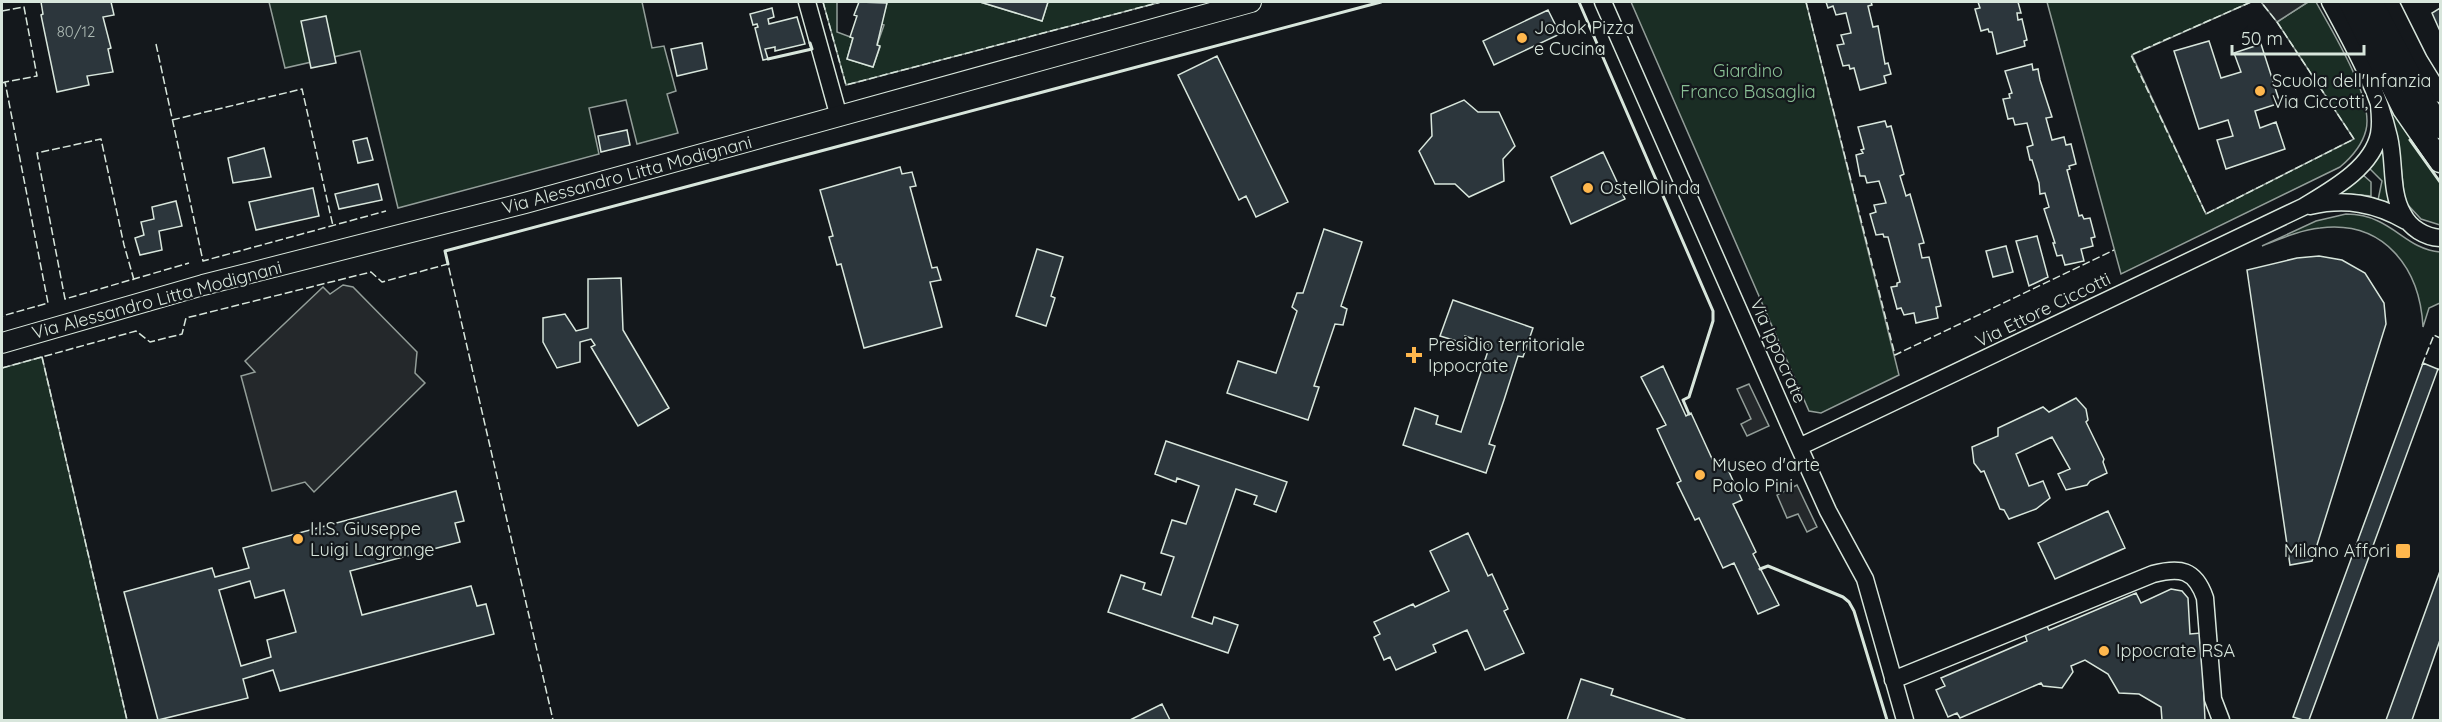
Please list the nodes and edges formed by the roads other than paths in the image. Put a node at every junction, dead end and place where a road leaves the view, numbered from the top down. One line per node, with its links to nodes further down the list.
1 (807, 2): 11 (street)
2 (1251, 2): 8 (street, Via Alessandro Litta Modignani)
3 (1603, 2): 18 (street, Via Ippocrate)
4 (2330, 2): 10 (street)
5 (2350, 2): 13 (main road)
6 (2371, 2): 12 (main road)
7 (2390, 2): 9 (street)
8 (1199, 8): 11 (street, Via Alessandro Litta Modignani)
9 (2440, 94)
10 (2379, 105): 14 (street, Via Ettore Ciccotti); 15 (street)
11 (839, 117): 17 (street, Via Alessandro Litta Modignani)
12 (2440, 127)
13 (2440, 161)
14 (2303, 207): 15 (street, Via Ettore Ciccotti); 18 (street, Via Ettore Ciccotti)
15 (2406, 220): 16 (street, Via Ettore Ciccotti)
16 (2440, 238)
17 (2, 343)
18 (1799, 447): 19 (street, Via Ippocrate)
19 (1893, 680): 20 (street, Via Ippocrate); 21 (street)
20 (1905, 720)
21 (2221, 720)

